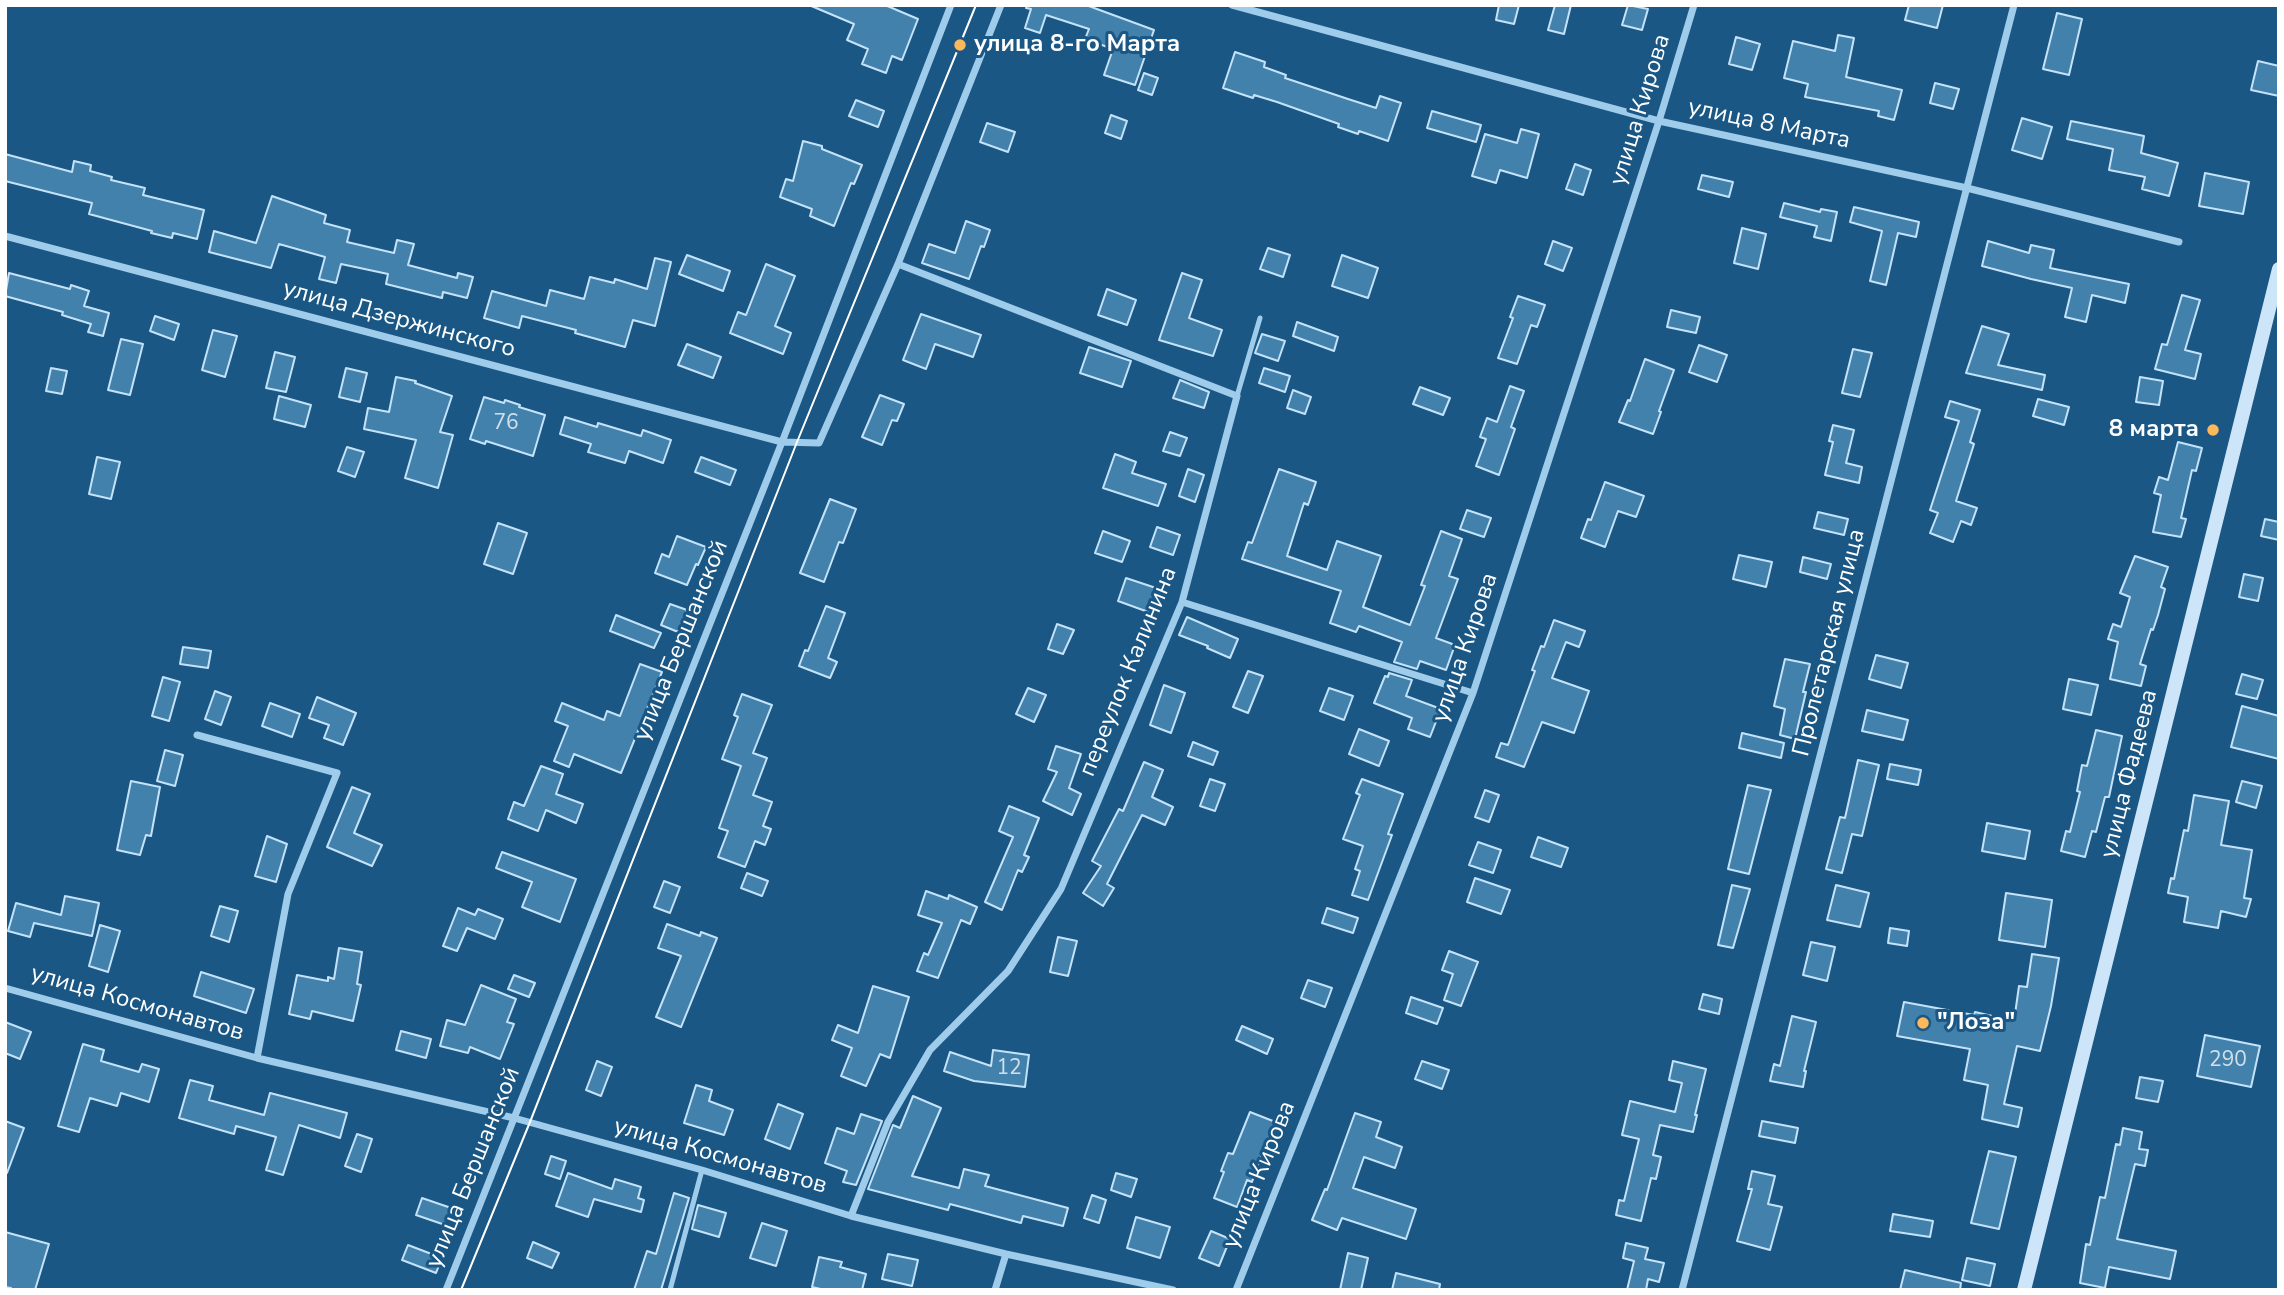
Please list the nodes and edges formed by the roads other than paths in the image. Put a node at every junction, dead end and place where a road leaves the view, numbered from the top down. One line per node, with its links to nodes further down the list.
1 (951, 5): 14 (street, улица Бершанской)
2 (1001, 5): 10 (street)
3 (1232, 5): 6 (street, улица 8 Марта)
4 (1694, 5): 6 (street, улица Кирова)
5 (2014, 5): 7 (street, Пролетарская улица)
6 (1659, 121): 7 (street, улица 8 Марта); 16 (street, улица Кирова)
7 (1967, 188): 9 (street, улица 8 Марта); 29 (street, Пролетарская улица)
8 (5, 236): 14 (street, улица Дзержинского)
9 (2179, 242)
10 (898, 264): 13 (street); 14 (street, улица Дзержинского)
11 (2278, 273): 30 (main road, улица Фадеева)
12 (1260, 318): 13 (lane)
13 (1237, 396): 15 (street, переулок Калинина)
14 (782, 442): 20 (street, улица Бершанской)
15 (1182, 602): 16 (street); 22 (street, переулок Калинина)
16 (1473, 694): 28 (street, улица Кирова)
17 (197, 735): 19 (street, улица Космонавтов)
18 (5, 988): 19 (street, улица Космонавтов)
19 (257, 1058): 20 (street, улица Космонавтов)
20 (514, 1118): 21 (street, улица Космонавтов); 24 (street, улица Бершанской)
21 (702, 1170): 22 (street, улица Космонавтов); 25 (lane)
22 (851, 1216): 23 (street, улица Космонавтов)
23 (1006, 1254): 26 (street); 27 (street, улица Космонавтов)
24 (446, 1290)
25 (670, 1290)
26 (995, 1290)
27 (1173, 1290)
28 (1236, 1290)
29 (1682, 1290)
30 (2024, 1290)

